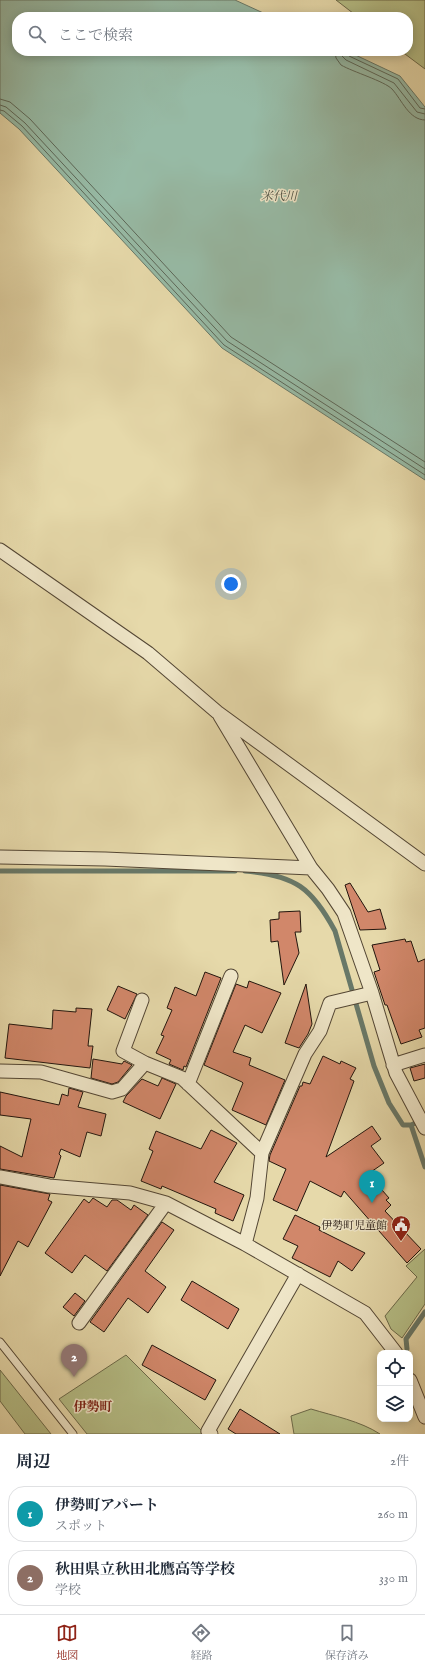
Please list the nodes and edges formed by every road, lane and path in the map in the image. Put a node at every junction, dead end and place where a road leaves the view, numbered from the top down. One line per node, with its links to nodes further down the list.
1 (0, 550): 2 (street)
2 (217, 712): 4 (street); 5 (street)
3 (0, 857): 5 (street)
4 (425, 864)
5 (311, 868): 7 (street)
6 (231, 976): 13 (street)
7 (366, 994): 11 (street); 15 (street)
8 (142, 1000): 10 (street)
9 (425, 1055): 11 (street)
10 (145, 1063): 12 (street); 13 (street)
11 (393, 1065): 14 (street)
12 (0, 1071)
13 (188, 1084): 15 (street)
14 (425, 1128)
15 (262, 1153): 18 (street)
16 (0, 1177): 17 (street)
17 (166, 1203): 18 (street); 20 (street)
18 (246, 1244): 19 (street)
19 (298, 1274): 22 (street); 27 (street)
20 (80, 1323)
21 (0, 1342): 26 (lane)
22 (394, 1350)
23 (413, 1384): 24 (street)
24 (422, 1398): 25 (street)
25 (425, 1417)
26 (73, 1434)
27 (211, 1434)

